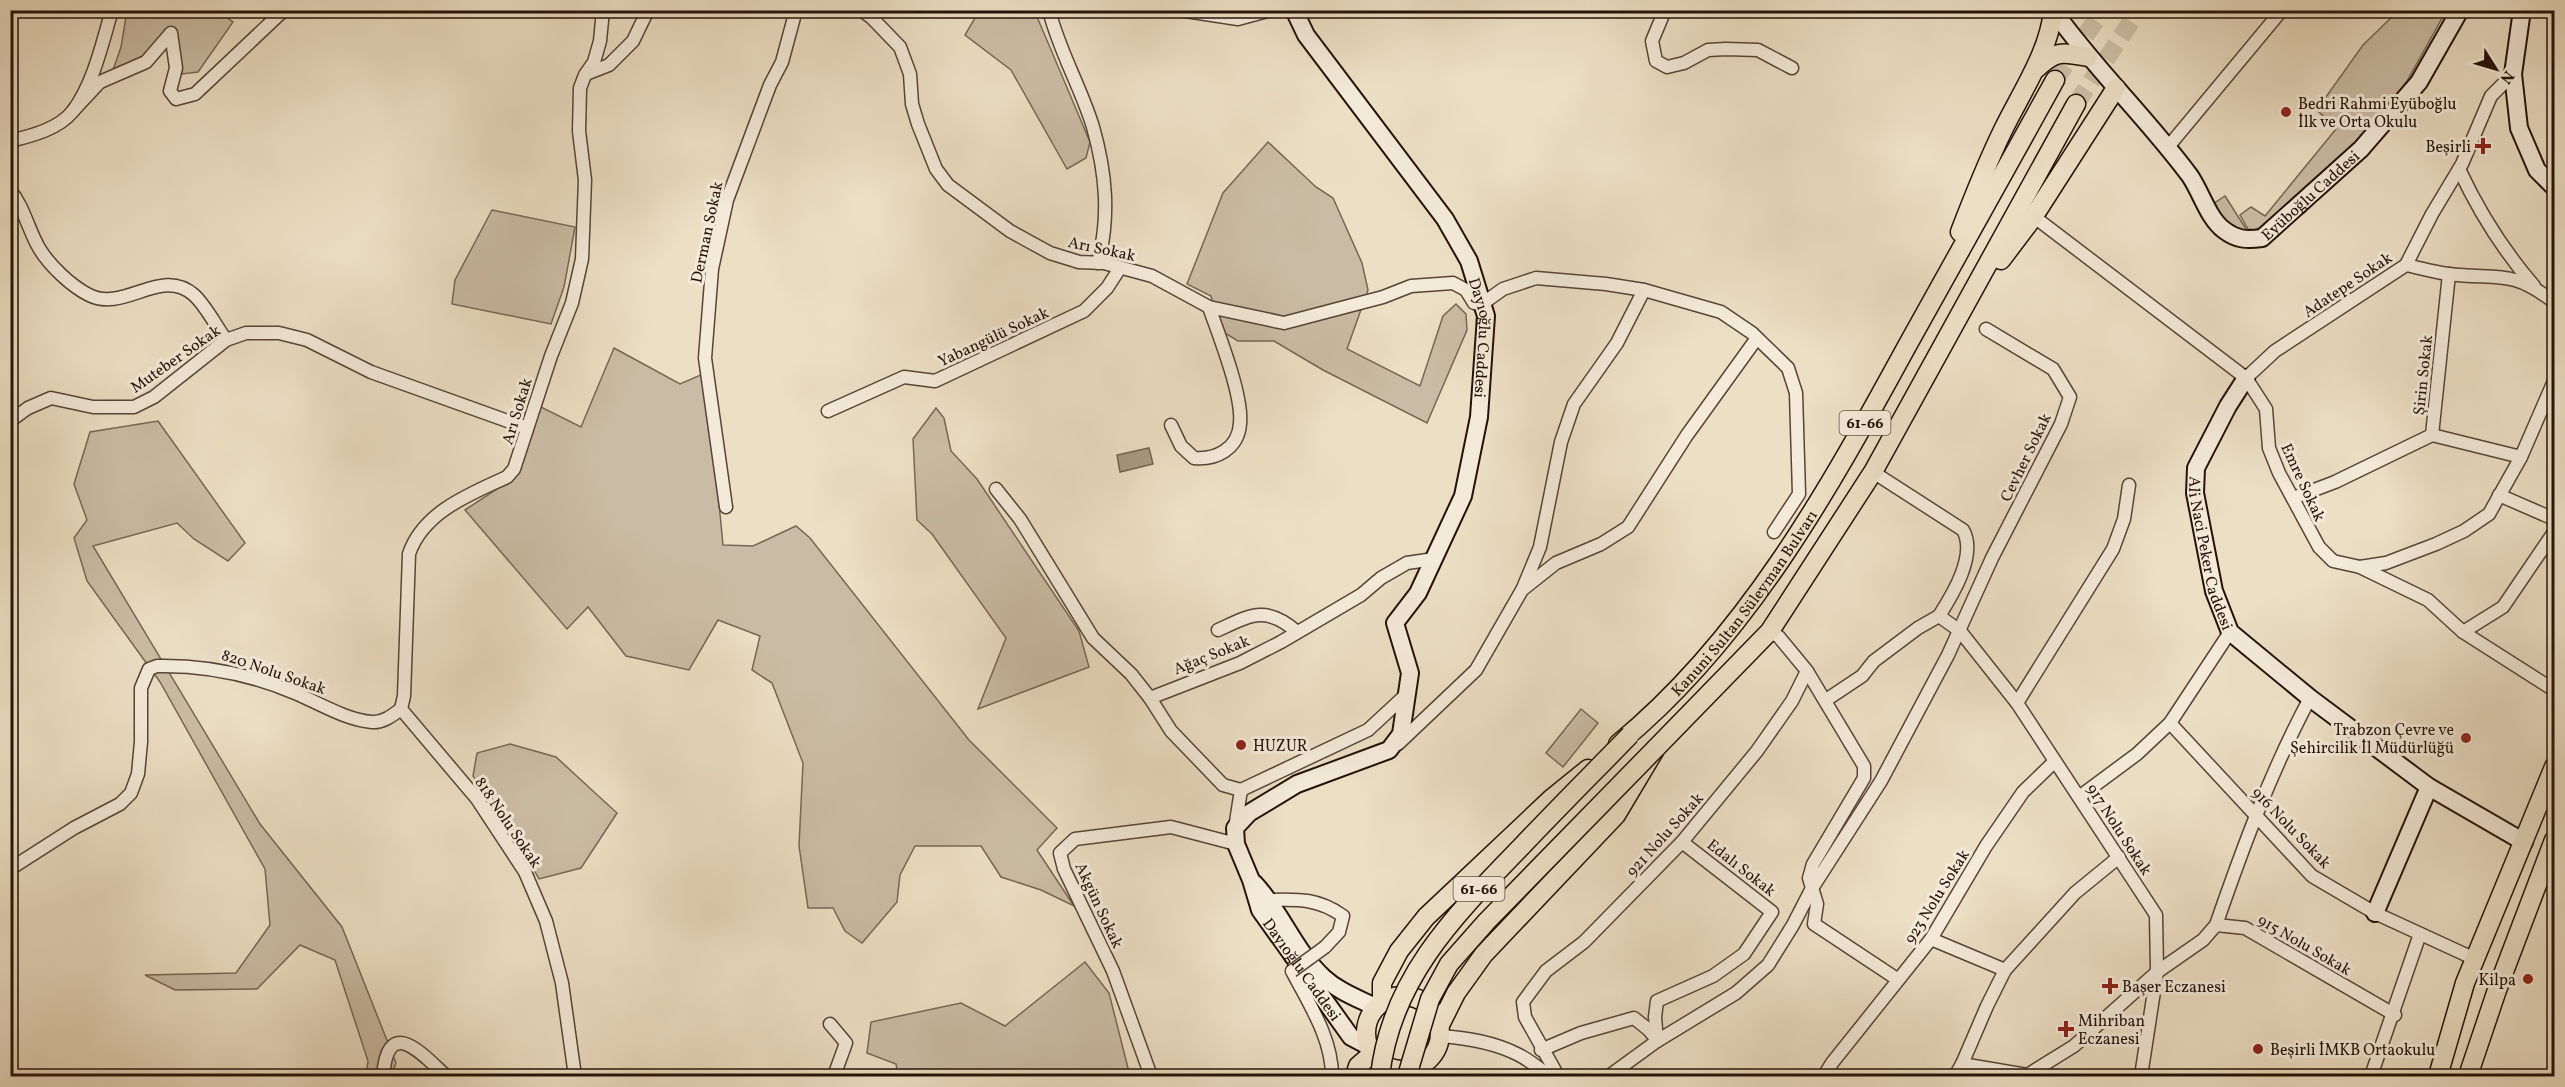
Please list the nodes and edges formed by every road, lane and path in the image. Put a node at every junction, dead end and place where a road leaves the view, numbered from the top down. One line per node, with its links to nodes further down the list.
1 (112, 10): 24 (street)
2 (284, 10): 24 (street)
3 (603, 10): 19 (street, Arı Sokak)
4 (648, 10): 19 (street)
5 (796, 10): 58 (street, Derman Sokak)
6 (861, 10): 31 (street, Arı Sokak)
7 (1049, 10): 31 (street)
8 (1179, 10): 9 (street)
9 (1271, 10)
10 (1665, 10): 17 (street)
11 (2282, 10): 26 (street)
12 (2460, 10): 26 (street, Eyüboğlu Caddesi)
13 (2522, 10): 18 (street)
14 (2053, 11): 16 (street, Eyüboğlu Caddesi); 20 (main road, 61-66)
15 (1297, 12): 39 (street, Dayıoğlu Caddesi)
16 (2088, 57): 20 (main road, 61-66); 22 (street, Eyüboğlu Caddesi)
17 (1792, 68)
18 (2513, 74): 27 (street, Adatepe Sokak); 28 (street)
19 (585, 75): 50 (street, Arı Sokak)
20 (2031, 75): 37 (main road, 61-66)
21 (2055, 80): 37 (main road, Kanuni Sultan Süleyman Bulvarı / 61-66)
22 (2116, 88): 26 (street, Eyüboğlu Caddesi); 41 (main road, 61-66)
23 (2076, 104): 41 (main road, Kanuni Sultan Süleyman Bulvarı / 61-66)
24 (72, 112): 25 (street)
25 (10, 141)
26 (2168, 147)
27 (2459, 169): 32 (street, Adatepe Sokak); 35 (street)
28 (2554, 187)
29 (10, 190): 44 (street)
30 (2042, 222): 45 (street, Emre Sokak)
31 (1098, 263): 33 (street, Arı Sokak)
32 (2406, 266): 34 (street); 45 (street, Adatepe Sokak)
33 (1120, 268): 40 (street, Arı Sokak); 47 (street, Yabangülü Sokak)
34 (2449, 274): 35 (street); 51 (street, Şirin Sokak)
35 (2535, 286): 38 (street)
36 (1644, 290): 39 (street); 43 (street); 64 (street)
37 (1935, 297): 81 (main road, Kanuni Sultan Süleyman Bulvarı / 61-66)
38 (2554, 302)
39 (1482, 304): 40 (street, Arı Sokak); 62 (street, Dayıoğlu Caddesi)
40 (1209, 307): 49 (street)
41 (1960, 314): 53 (main road, Kanuni Sultan Süleyman Bulvarı / 61-66)
42 (1986, 329): 68 (street, Cevher Sokak)
43 (1757, 338): 60 (street); 64 (street)
44 (226, 340): 48 (street, Muteber Sokak); 50 (street, Muteber Sokak)
45 (2246, 378): 57 (street, Emre Sokak); 70 (street, Ali Naci Peker Caddesi)
46 (2554, 381): 52 (street)
47 (828, 411)
48 (10, 421)
49 (1171, 425)
50 (527, 429): 79 (street, Arı Sokak)
51 (2432, 435): 52 (street); 57 (street, Şirin Sokak)
52 (2521, 457): 56 (street)
53 (1873, 472): 65 (street); 67 (main road, Kanuni Sultan Süleyman Bulvarı / 61-66)
54 (2129, 485): 78 (street)
55 (996, 489): 75 (street)
56 (2499, 495): 59 (street); 63 (street)
57 (2293, 498): 63 (street, Emre Sokak)
58 (726, 507)
59 (2554, 519)
60 (1774, 532)
61 (2554, 532): 71 (street)
62 (1434, 559): 69 (street, Ağaç Sokak); 74 (street, Dayıoğlu Caddesi)
63 (2360, 567): 71 (street, Emre Sokak)
64 (1522, 590): 83 (street)
65 (1939, 616): 68 (street); 77 (street)
66 (1218, 630): 69 (street)
67 (1770, 631): 72 (street); 82 (main road, Kanuni Sultan Süleyman Bulvarı / 61-66)
68 (1960, 631): 78 (street, 917 Nolu Sokak); 97 (street, Cevher Sokak)
69 (1297, 632): 75 (street, Ağaç Sokak)
70 (2230, 632): 76 (street, Ali Naci Peker Caddesi); 80 (street)
71 (2463, 632): 73 (street, Emre Sokak)
72 (1807, 671): 77 (street); 92 (street, 921 Nolu Sokak)
73 (2554, 690)
74 (1408, 692): 83 (street, Dayıoğlu Caddesi); 87 (street)
75 (1150, 698): 87 (street)
76 (2310, 698): 86 (street, Ali Naci Peker Caddesi); 89 (street)
77 (1826, 700): 97 (street)
78 (2017, 703): 84 (street, 917 Nolu Sokak)
79 (401, 709): 95 (street, 820 Nolu Sokak); 120 (street, 818 Nolu Sokak)
80 (2170, 723): 88 (street); 89 (street, 916 Nolu Sokak)
81 (1630, 735): 107 (main road, 61-66); 125 (main road, Kanuni Sultan Süleyman Bulvarı / 61-66, bridge)
82 (1656, 748): 110 (main road, 61-66); 126 (main road, Kanuni Sultan Süleyman Bulvarı / 61-66, bridge)
83 (1389, 750): 90 (street)
84 (2054, 762): 88 (street, 917 Nolu Sokak); 102 (street, 923 Nolu Sokak)
85 (2554, 768): 93 (main road)
86 (2429, 787): 93 (street, Ali Naci Peker Caddesi); 99 (street)
87 (1241, 790): 90 (street)
88 (2079, 797): 94 (street, 917 Nolu Sokak)
89 (2255, 813): 99 (street, 916 Nolu Sokak); 100 (street)
90 (1236, 836): 96 (street, Dayıoğlu Caddesi); 122 (street, Akgün Sokak)
91 (2554, 840): 135 (main road)
92 (1682, 842): 111 (street, Edalı Sokak); 113 (street, 921 Nolu Sokak)
93 (2524, 843): 103 (main road)
94 (2118, 857): 104 (street); 105 (street, 917 Nolu Sokak)
95 (10, 869)
96 (1251, 880): 98 (street, Dayıoğlu Caddesi); 112 (street, Dayıoğlu Caddesi)
97 (1810, 890): 106 (street); 111 (street)
98 (1271, 900): 107 (street, Dayıoğlu Caddesi); 123 (street, bridge)
99 (2375, 913): 101 (street, 916 Nolu Sokak)
100 (2216, 925): 105 (street); 108 (street, 915 Nolu Sokak)
101 (2420, 934): 103 (street, 916 Nolu Sokak); 108 (street)
102 (1931, 939): 104 (street); 106 (street, 923 Nolu Sokak)
103 (2475, 959): 134 (main road)
104 (2005, 970): 115 (street)
105 (2157, 972): 117 (street); 132 (street, 917 Nolu Sokak)
106 (1897, 980): 130 (street, 923 Nolu Sokak)
107 (1379, 1005): 110 (main road); 112 (main road, 61-66)
108 (2394, 1015): 133 (street)
109 (830, 1024): 121 (street)
110 (1440, 1031): 114 (main road, 61-66); 128 (street)
111 (1657, 1041): 113 (street); 116 (street)
112 (1370, 1050): 114 (main road); 124 (main road)
113 (1541, 1050): 129 (street)
114 (1430, 1058): 127 (main road, 61-66)
115 (1962, 1065): 117 (street); 131 (street)
116 (1610, 1076)
117 (2031, 1076)
118 (383, 1077): 119 (street)
119 (446, 1077)
120 (575, 1077)
121 (834, 1077)
122 (1151, 1077)
123 (1332, 1077)
124 (1355, 1077)
125 (1380, 1077)
126 (1407, 1077)
127 (1430, 1077)
128 (1551, 1077)
129 (1558, 1077)
130 (1824, 1077)
131 (1955, 1077)
132 (2141, 1077)
133 (2372, 1077)
134 (2438, 1077)
135 (2469, 1077)

